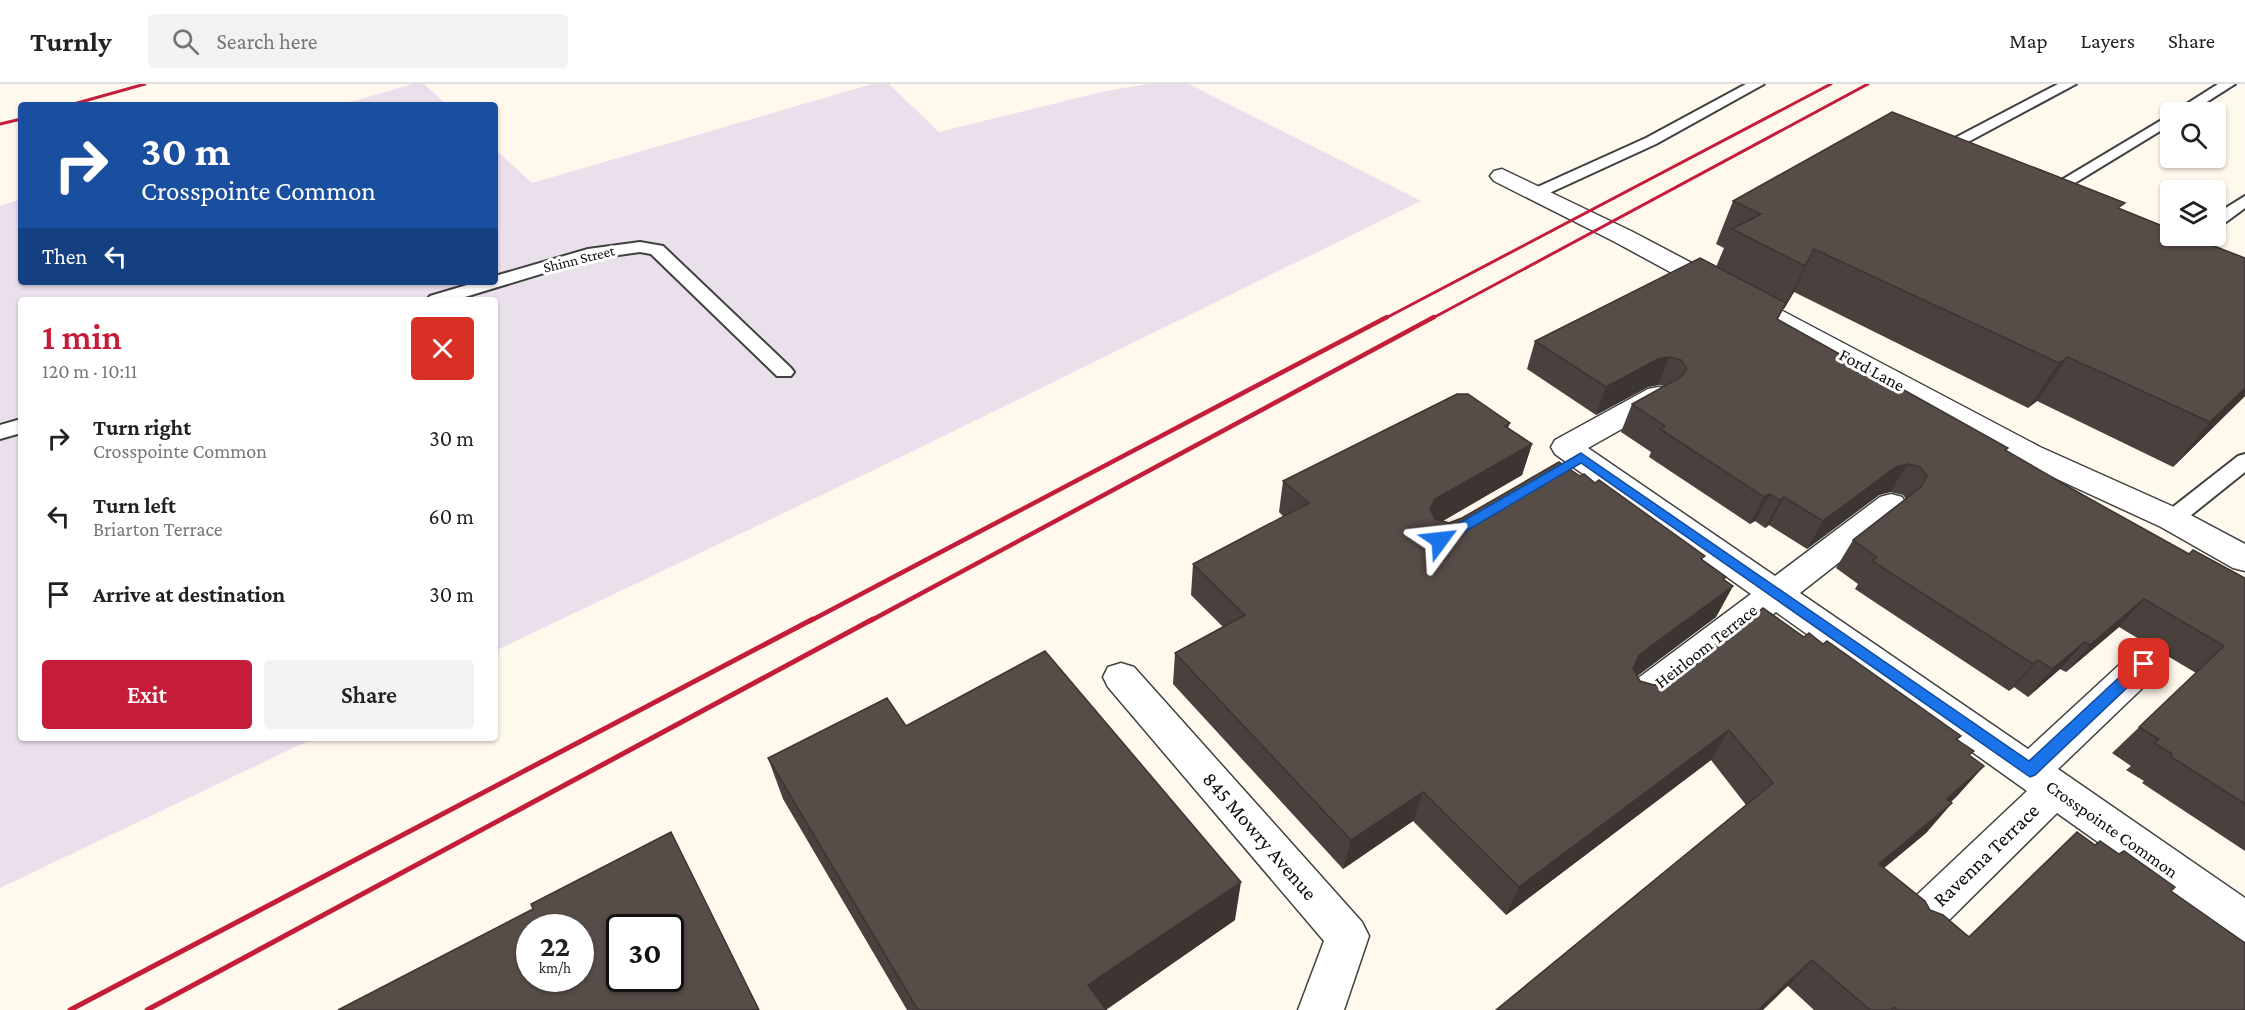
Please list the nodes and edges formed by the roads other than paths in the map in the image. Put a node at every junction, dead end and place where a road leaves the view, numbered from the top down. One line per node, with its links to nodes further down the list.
1 (1757, 84): 8 (lane)
2 (2069, 84): 6 (lane)
3 (2228, 84): 4 (lane)
4 (2198, 102)
5 (2160, 125): 10 (lane)
6 (1928, 158)
7 (1502, 176): 8 (street, Ford Lane)
8 (1539, 192): 21 (street, Ford Lane)
9 (2245, 201): 11 (lane)
10 (2032, 202)
11 (2226, 214)
12 (498, 281): 15 (lane, Shinn Street)
13 (486, 285): 14 (lane, Shinn Street)
14 (446, 297)
15 (784, 372)
16 (1658, 396): 23 (street, Crosspointe Common)
17 (18, 427): 18 (lane)
18 (0, 432)
19 (2244, 463): 21 (lane)
20 (1891, 505): 23 (street, Heirloom Terrace)
21 (2172, 519): 22 (street, Ford Lane)
22 (2245, 559)
23 (1774, 593): 26 (street, Heirloom Terrace); 27 (street, Crosspointe Common)
24 (2144, 664): 27 (street, Ravenna Terrace)
25 (1122, 677): 30 (street, 845 Mowry Avenue)
26 (1638, 699)
27 (2042, 780): 28 (street, Ravenna Terrace); 29 (street, Crosspointe Common)
28 (1917, 922)
29 (2245, 922)
30 (1321, 1010)

